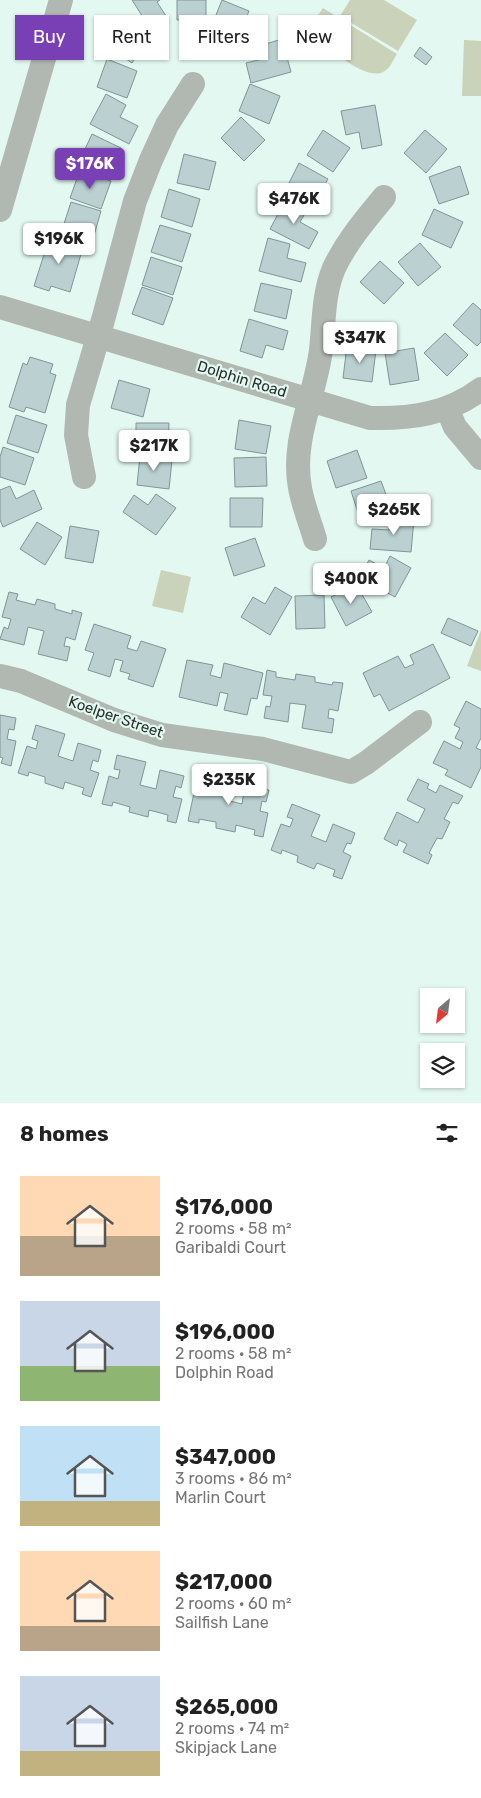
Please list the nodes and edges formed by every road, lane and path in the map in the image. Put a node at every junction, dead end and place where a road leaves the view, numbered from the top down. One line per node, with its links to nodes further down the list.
1 (62, 0): 4 (street)
2 (193, 84): 6 (street)
3 (384, 197): 8 (street)
4 (0, 210)
5 (0, 307): 6 (street, Dolphin Road)
6 (99, 336): 8 (street, Dolphin Road); 11 (street)
7 (481, 389): 9 (street, Dolphin Road)
8 (310, 401): 9 (street, Dolphin Road); 12 (street)
9 (447, 408): 10 (street)
10 (481, 458)
11 (84, 477)
12 (314, 539)
13 (0, 676): 14 (street, Koelper Street)
14 (420, 722)

